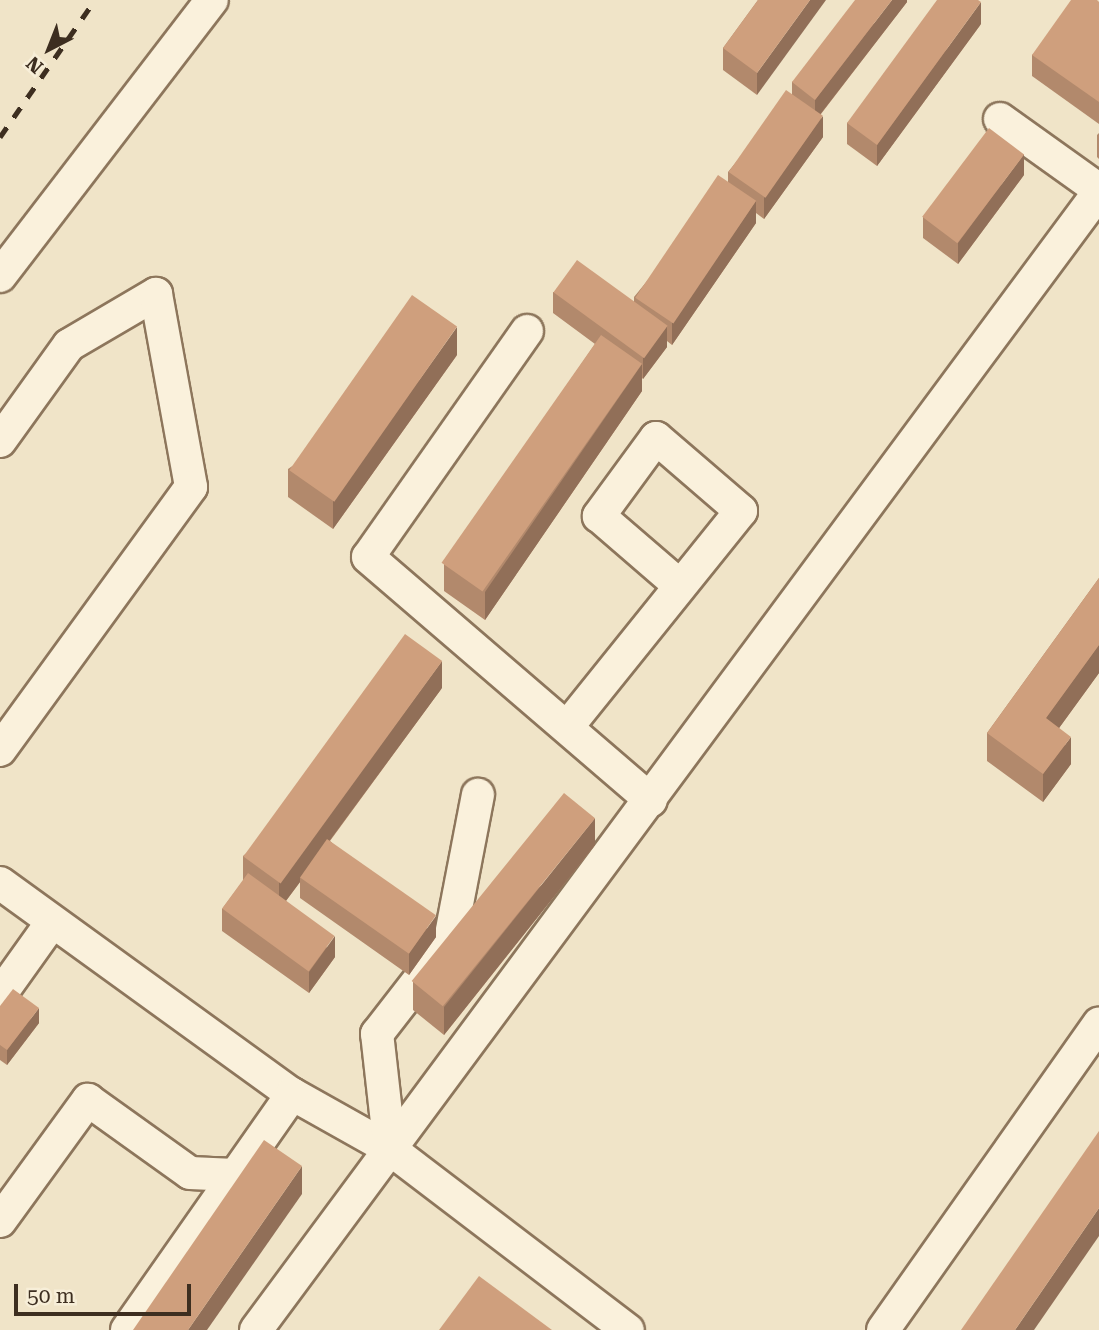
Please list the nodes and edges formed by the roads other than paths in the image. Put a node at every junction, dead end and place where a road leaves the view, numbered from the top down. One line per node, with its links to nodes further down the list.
1 (212, 0): 4 (lane)
2 (1000, 118): 3 (lane)
3 (1099, 191): 11 (lane)
4 (0, 276)
5 (527, 331): 8 (lane)
6 (0, 441): 9 (lane)
7 (680, 586): 7 (lane); 8 (lane)
8 (568, 726): 11 (lane)
9 (0, 750)
10 (478, 795): 17 (lane)
11 (651, 800): 17 (lane)
12 (0, 883): 13 (lane)
13 (52, 922): 14 (lane); 16 (lane)
14 (0, 995)
15 (1099, 1024): 23 (lane)
16 (292, 1094): 17 (lane); 18 (lane)
17 (390, 1149): 21 (lane); 22 (lane)
18 (235, 1175): 19 (lane); 20 (lane)
19 (0, 1221)
20 (127, 1330)
21 (256, 1330)
22 (628, 1330)
23 (883, 1330)

